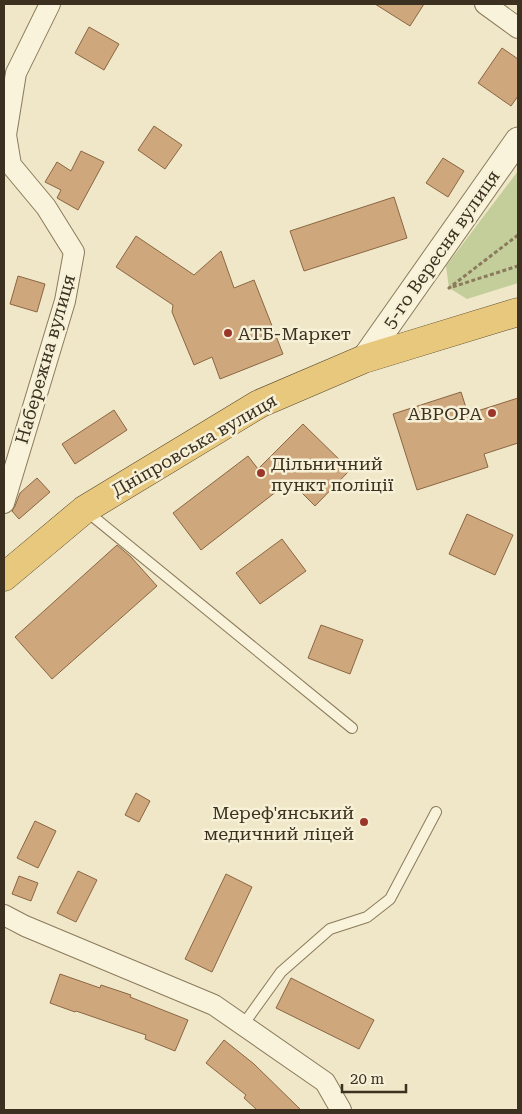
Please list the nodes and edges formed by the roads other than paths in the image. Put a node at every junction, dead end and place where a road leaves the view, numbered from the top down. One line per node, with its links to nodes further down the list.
1 (50, 4): 7 (street, Набережна вулиця)
2 (486, 4): 3 (street)
3 (518, 28)
4 (518, 140): 6 (street, 5-го Вересня вулиця)
5 (518, 312): 6 (highway, Дніпровська вулиця)
6 (364, 359): 8 (highway, Дніпровська вулиця)
7 (4, 503)
8 (84, 510): 9 (highway, Дніпровська вулиця); 10 (lane)
9 (4, 577)
10 (352, 728)
11 (436, 812): 13 (lane)
12 (4, 915): 13 (street)
13 (243, 1025): 14 (street)
14 (341, 1110)

